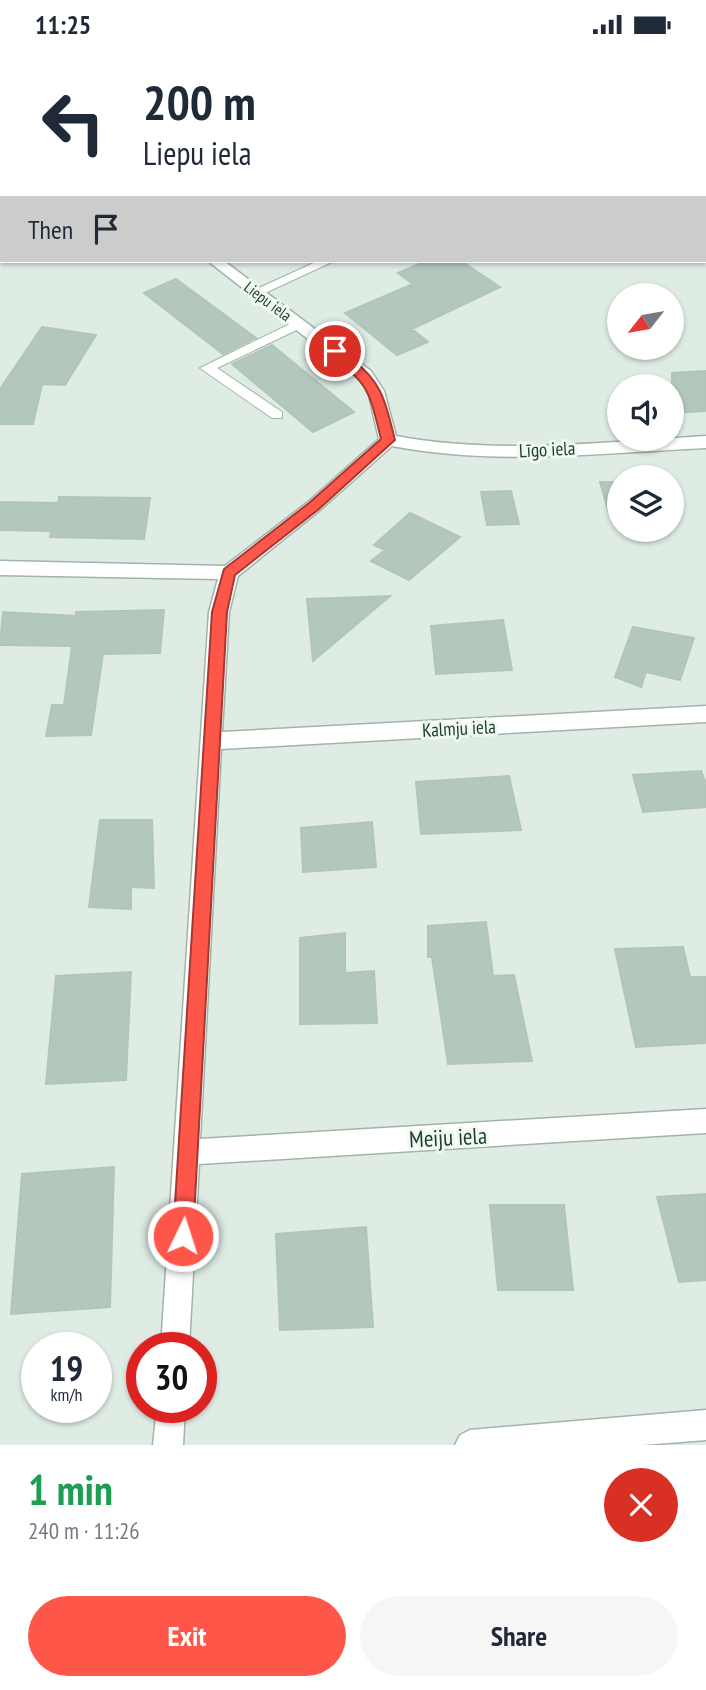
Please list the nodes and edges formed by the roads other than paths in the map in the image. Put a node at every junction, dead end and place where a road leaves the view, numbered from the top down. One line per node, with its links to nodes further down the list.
1 (218, 263): 3 (street, Liepu iela)
2 (323, 263): 3 (lane)
3 (256, 292): 4 (street, Liepu iela)
4 (299, 324): 5 (lane); 6 (street, Liepu iela)
5 (277, 415)
6 (388, 440): 7 (street, Līgo iela); 9 (street)
7 (706, 442)
8 (0, 568): 9 (street)
9 (229, 573): 11 (street)
10 (706, 714): 11 (street, Kalmju iela)
11 (211, 741): 13 (street)
12 (706, 1121): 13 (street, Meiju iela)
13 (189, 1152): 14 (street)
14 (176, 1332)
15 (170, 1423): 17 (street)
16 (706, 1425): 18 (street)
17 (168, 1445)
18 (470, 1445)

